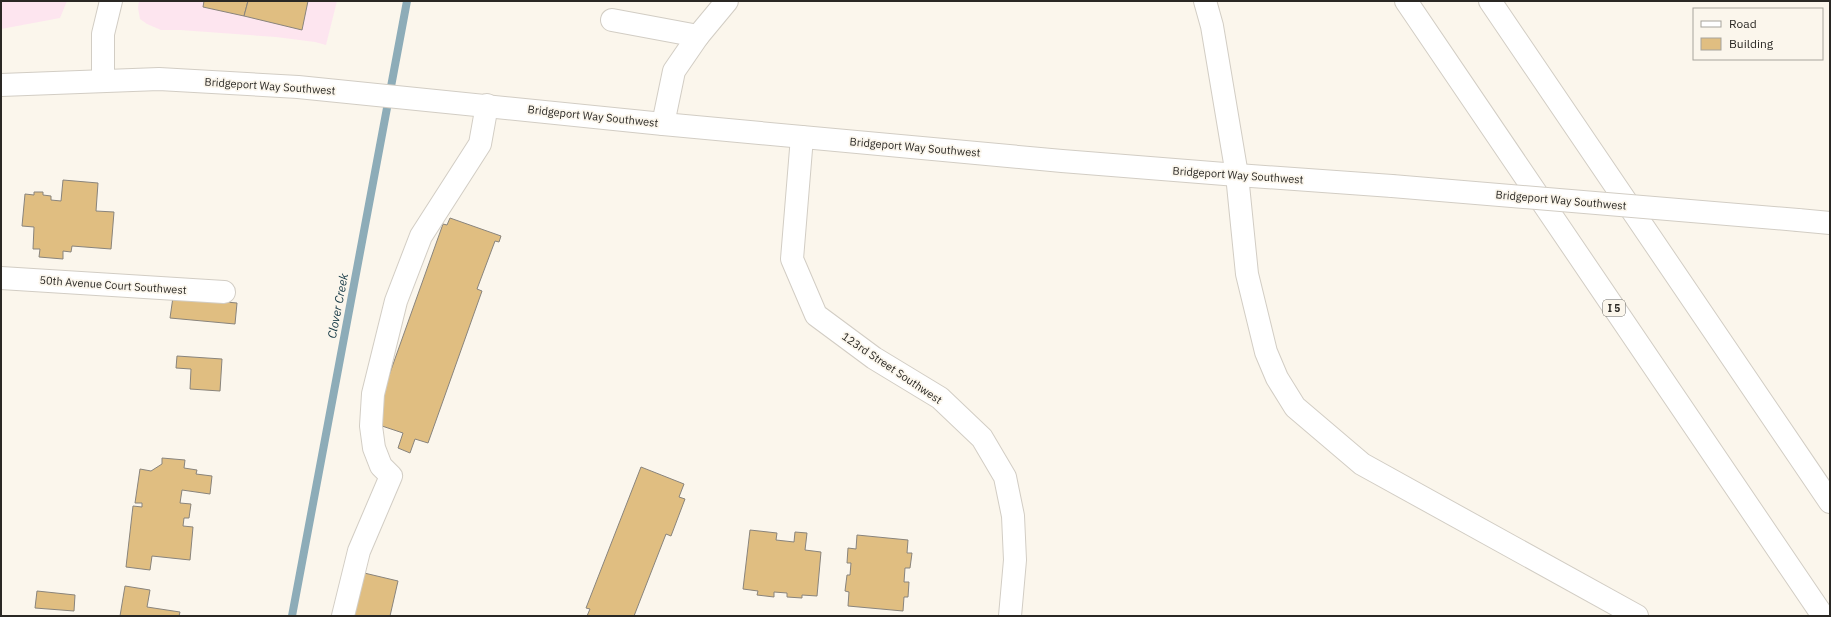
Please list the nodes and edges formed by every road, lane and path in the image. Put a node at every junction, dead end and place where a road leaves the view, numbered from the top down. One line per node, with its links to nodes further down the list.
1 (111, 1): 8 (main road)
2 (727, 1): 7 (main road)
3 (1205, 1): 13 (main road)
4 (1406, 1): 21 (main road, I 5)
5 (1490, 1): 17 (main road)
6 (612, 20): 7 (main road)
7 (698, 36): 11 (main road)
8 (103, 80): 9 (main road, Bridgeport Way Southwest); 10 (main road, Bridgeport Way Southwest)
9 (1, 85)
10 (487, 105): 11 (main road, Bridgeport Way Southwest); 18 (main road)
11 (663, 124): 12 (main road, Bridgeport Way Southwest)
12 (802, 137): 13 (main road, Bridgeport Way Southwest); 19 (main road, 123rd Street Southwest)
13 (1237, 175): 14 (main road, Bridgeport Way Southwest, bridge); 20 (main road)
14 (1830, 223)
15 (1, 278): 16 (main road, 50th Avenue Court Southwest)
16 (224, 292)
17 (1830, 502)
18 (342, 616)
19 (1010, 616)
20 (1637, 616)
21 (1823, 616)

